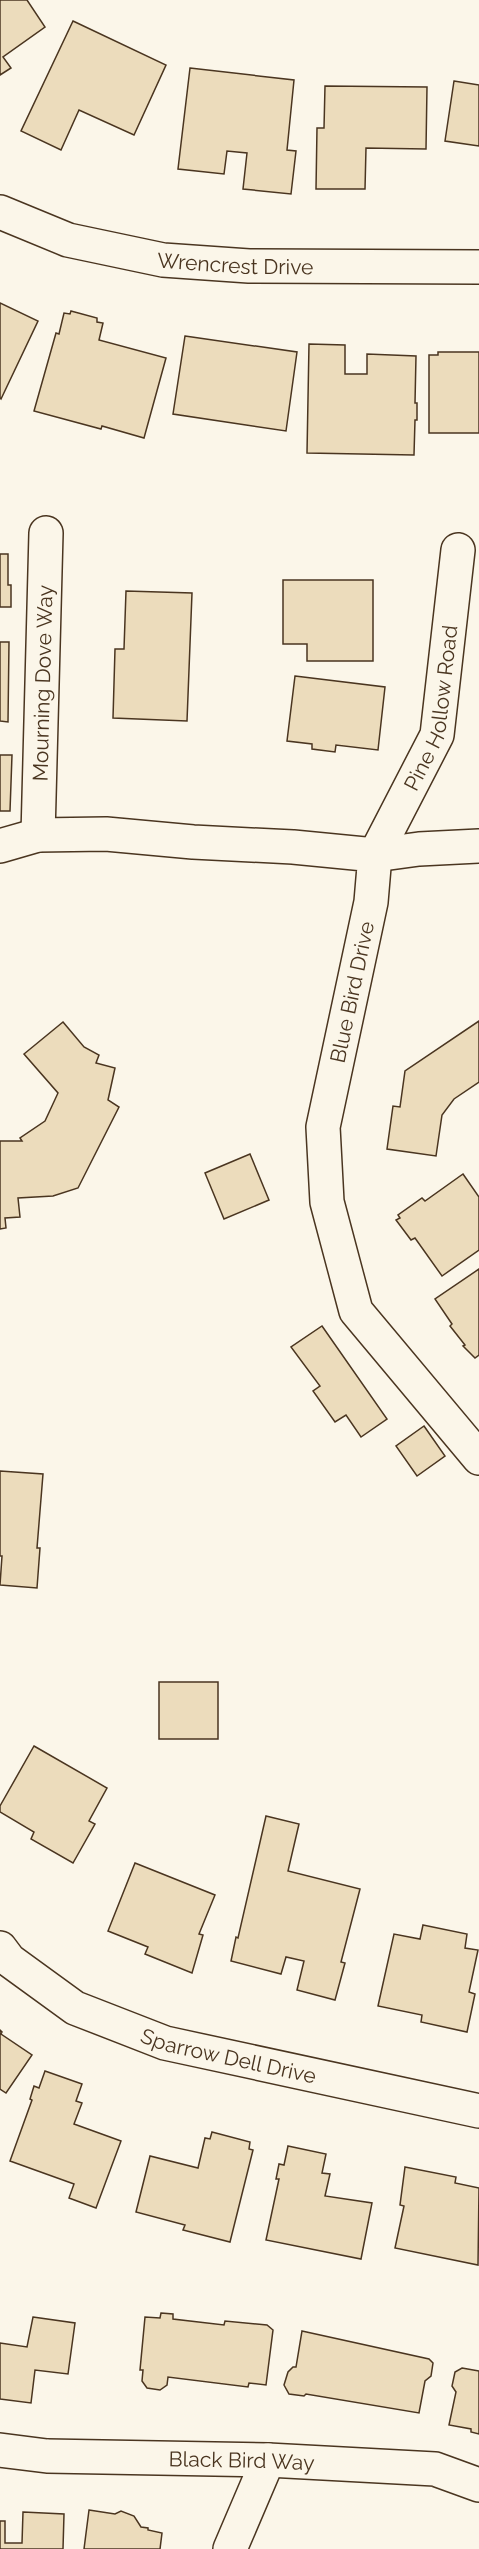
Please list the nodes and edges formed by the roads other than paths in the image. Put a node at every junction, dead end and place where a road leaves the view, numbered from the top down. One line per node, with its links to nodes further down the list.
1 (0, 212): 2 (street, Wrencrest Drive)
2 (479, 267)
3 (46, 532): 5 (street, Mourning Dove Way)
4 (458, 550): 8 (street, Pine Hollow Road)
5 (38, 835): 6 (street); 8 (street)
6 (0, 846)
7 (479, 846): 8 (street)
8 (375, 855): 9 (street, Blue Bird Drive)
9 (479, 1458)
10 (0, 1948): 11 (street, Sparrow Dell Drive)
11 (479, 2111)
12 (0, 2450): 13 (street, Black Bird Way)
13 (268, 2460): 14 (street, Black Bird Way); 15 (street)
14 (479, 2486)
15 (230, 2549)

